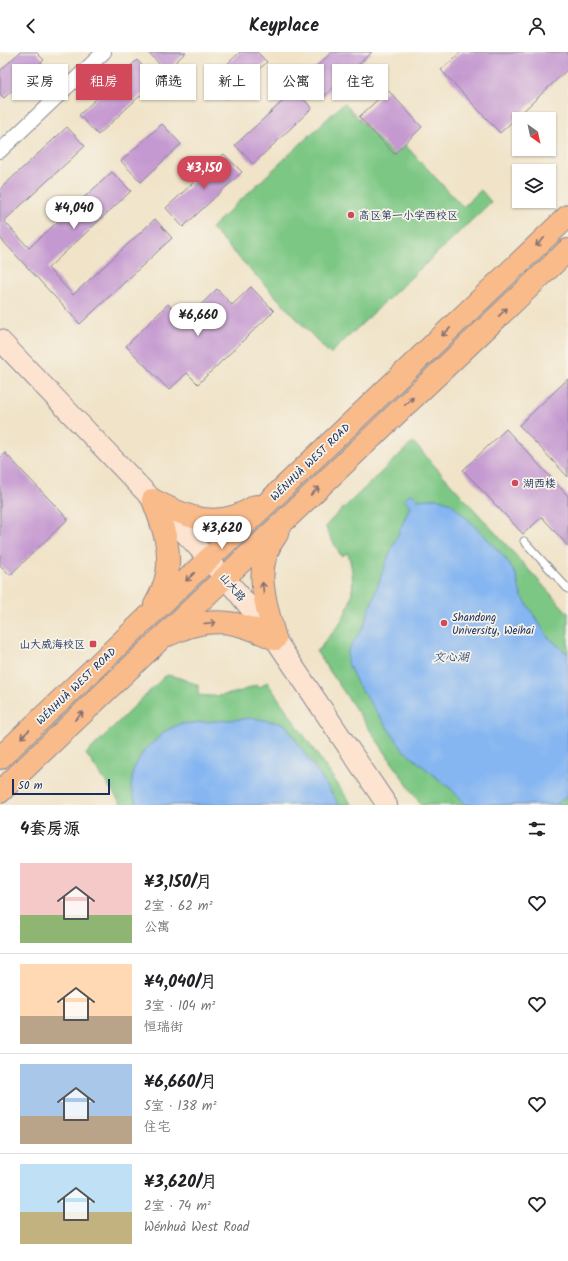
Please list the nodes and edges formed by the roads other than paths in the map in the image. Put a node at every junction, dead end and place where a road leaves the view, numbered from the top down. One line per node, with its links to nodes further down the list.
1 (104, 52): 2 (street)
2 (0, 151)
3 (568, 216): 6 (main road, WÉNHUÀ WEST ROAD, one-way to 6)
4 (568, 250): 8 (main road, one-way to 4)
5 (0, 340): 7 (main road, 山大路)
6 (286, 486): 7 (main road); 10 (main road, WÉNHUÀ WEST ROAD)
7 (152, 500): 10 (main road, 山大路); 13 (main road)
8 (299, 506): 11 (main road); 15 (main road, one-way to 8)
9 (524, 541): 12 (lane)
10 (209, 559): 11 (main road, 山大路); 13 (main road, WÉNHUÀ WEST ROAD, one-way to 13)
11 (224, 577): 14 (main road); 15 (main road, 山大路)
12 (568, 589)
13 (140, 625): 16 (main road, WÉNHUÀ WEST ROAD, one-way to 16)
14 (159, 639): 15 (main road, one-way to 15); 17 (main road, one-way to 14)
15 (275, 639): 18 (main road, 山大路)
16 (0, 758)
17 (0, 792)
18 (387, 805)

